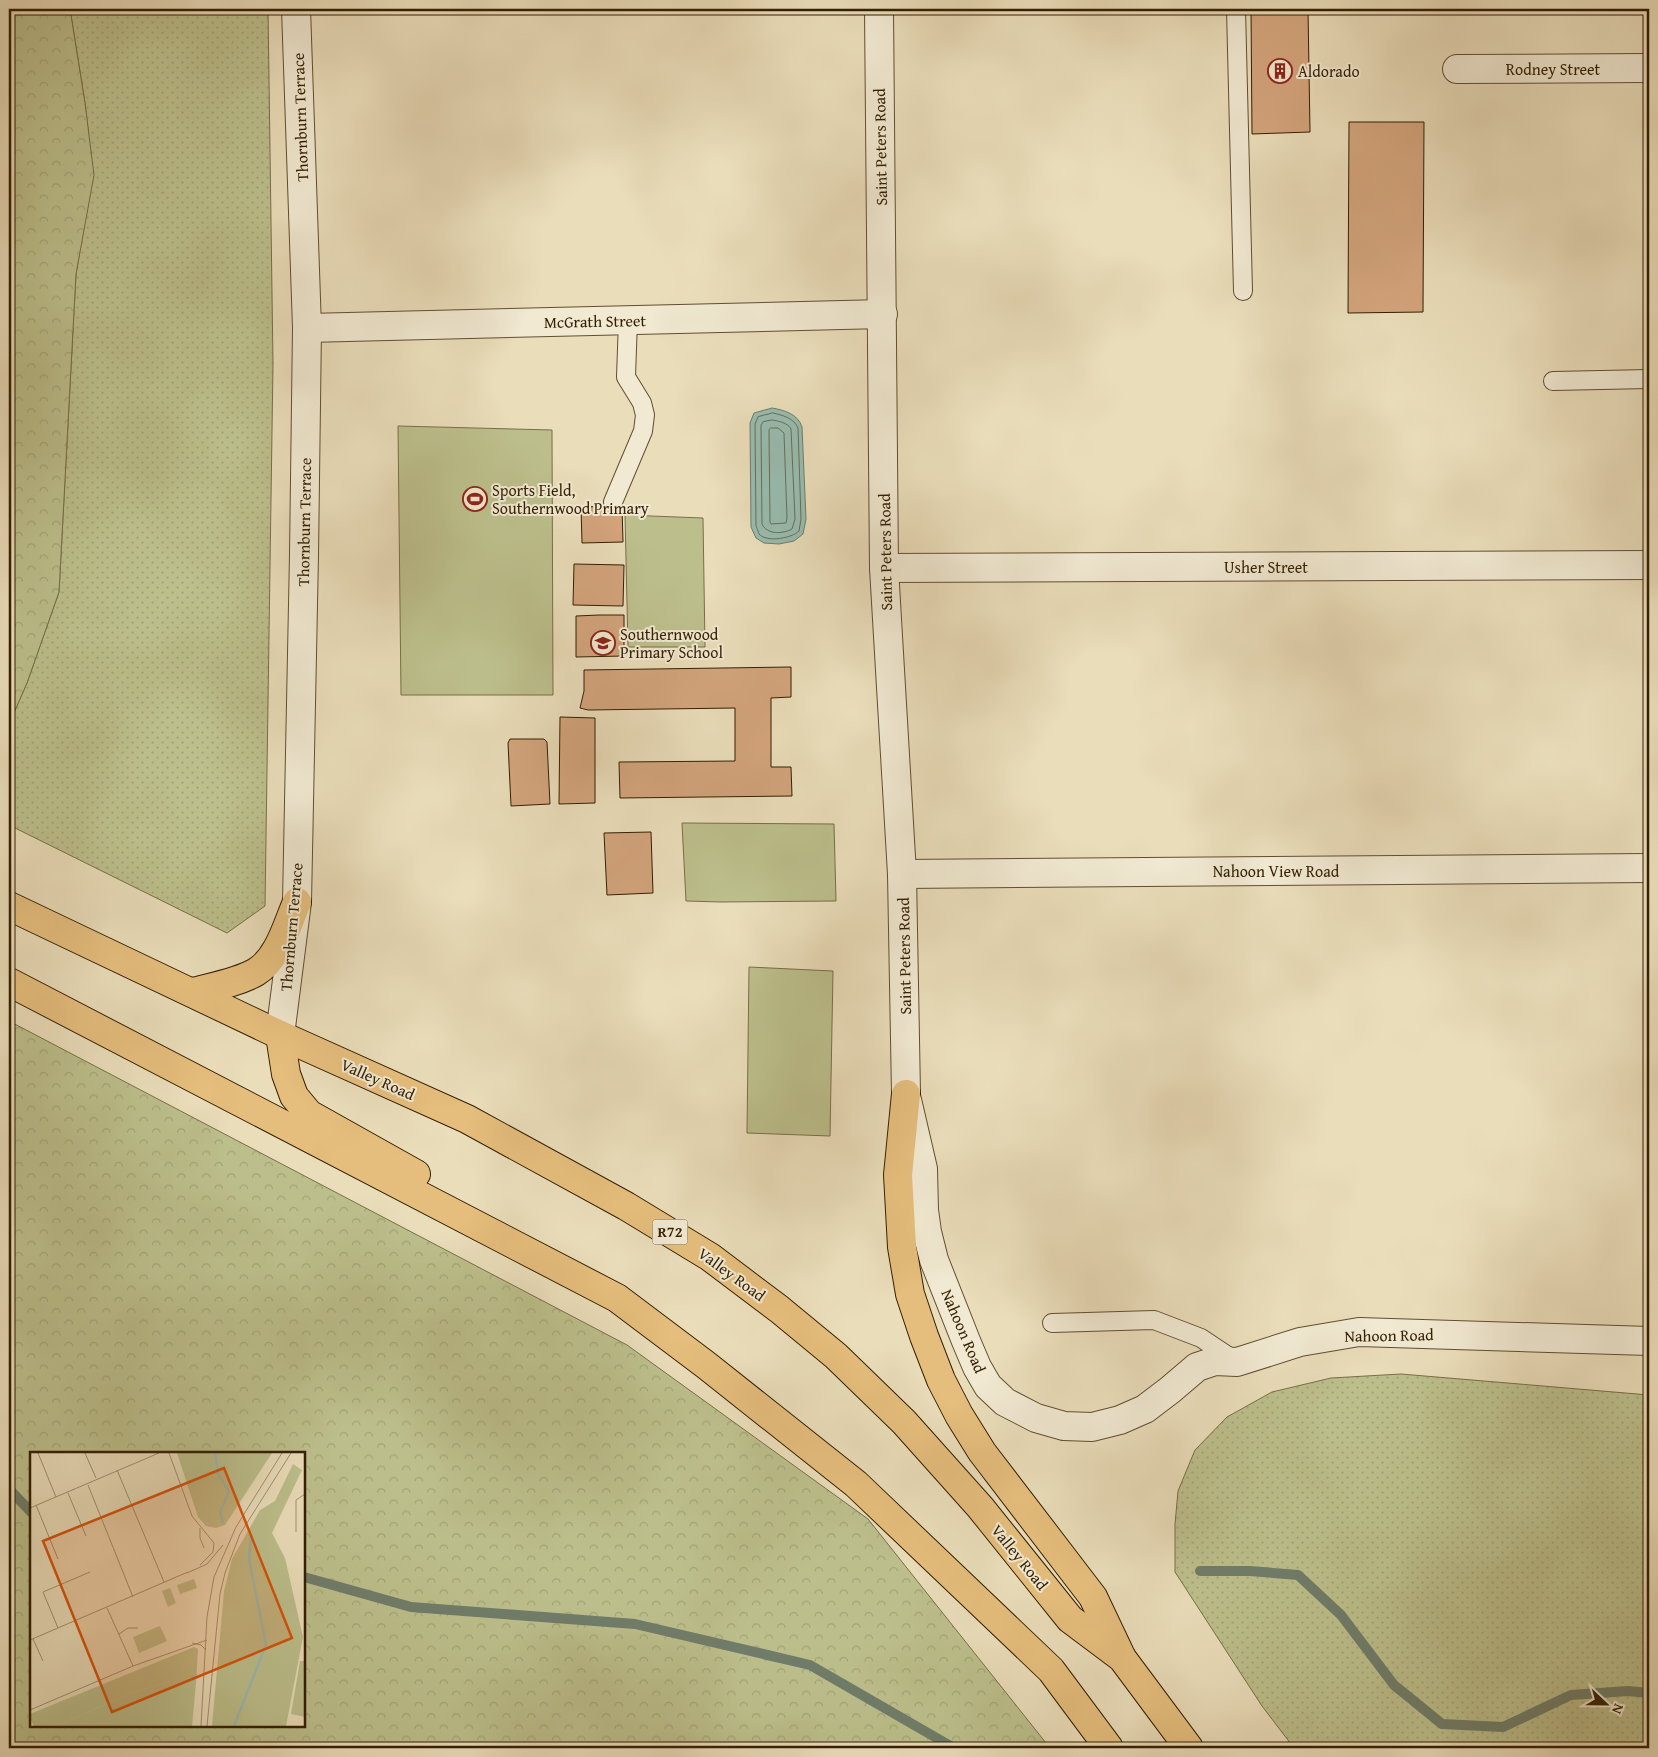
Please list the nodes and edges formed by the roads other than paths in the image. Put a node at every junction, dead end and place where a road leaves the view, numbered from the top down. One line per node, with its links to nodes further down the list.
1 (296, 9): 9 (street, Thornburn Terrace)
2 (879, 9): 7 (street, Saint Peters Road)
3 (1236, 9): 6 (lane)
4 (1649, 68): 5 (street, Rodney Street)
5 (1458, 69)
6 (1243, 292)
7 (882, 314): 8 (street, McGrath Street); 14 (street, Saint Peters Road)
8 (628, 320): 9 (street, McGrath Street); 12 (lane)
9 (307, 328): 17 (street, Thornburn Terrace)
10 (1649, 378): 11 (lane)
11 (1553, 381)
12 (613, 502)
13 (1649, 565): 14 (street, Usher Street)
14 (884, 568): 16 (street, Saint Peters Road)
15 (1649, 868): 16 (street, Nahoon View Road)
16 (902, 874): 22 (street, Saint Peters Road)
17 (297, 902): 20 (highway); 21 (street, Thornburn Terrace)
18 (9, 906): 20 (highway, Valley Road / R72)
19 (9, 982): 23 (highway)
20 (193, 992): 21 (highway, Valley Road / R72)
21 (280, 1035): 23 (highway); 27 (highway, Valley Road / R72)
22 (906, 1094): 26 (street, Nahoon Road); 27 (highway)
23 (540, 1257): 28 (highway)
24 (1052, 1323): 26 (lane)
25 (1649, 1341): 26 (street, Nahoon Road)
26 (1237, 1362)
27 (1122, 1658): 29 (highway, Valley Road / R72)
28 (1109, 1748)
29 (1190, 1748)

